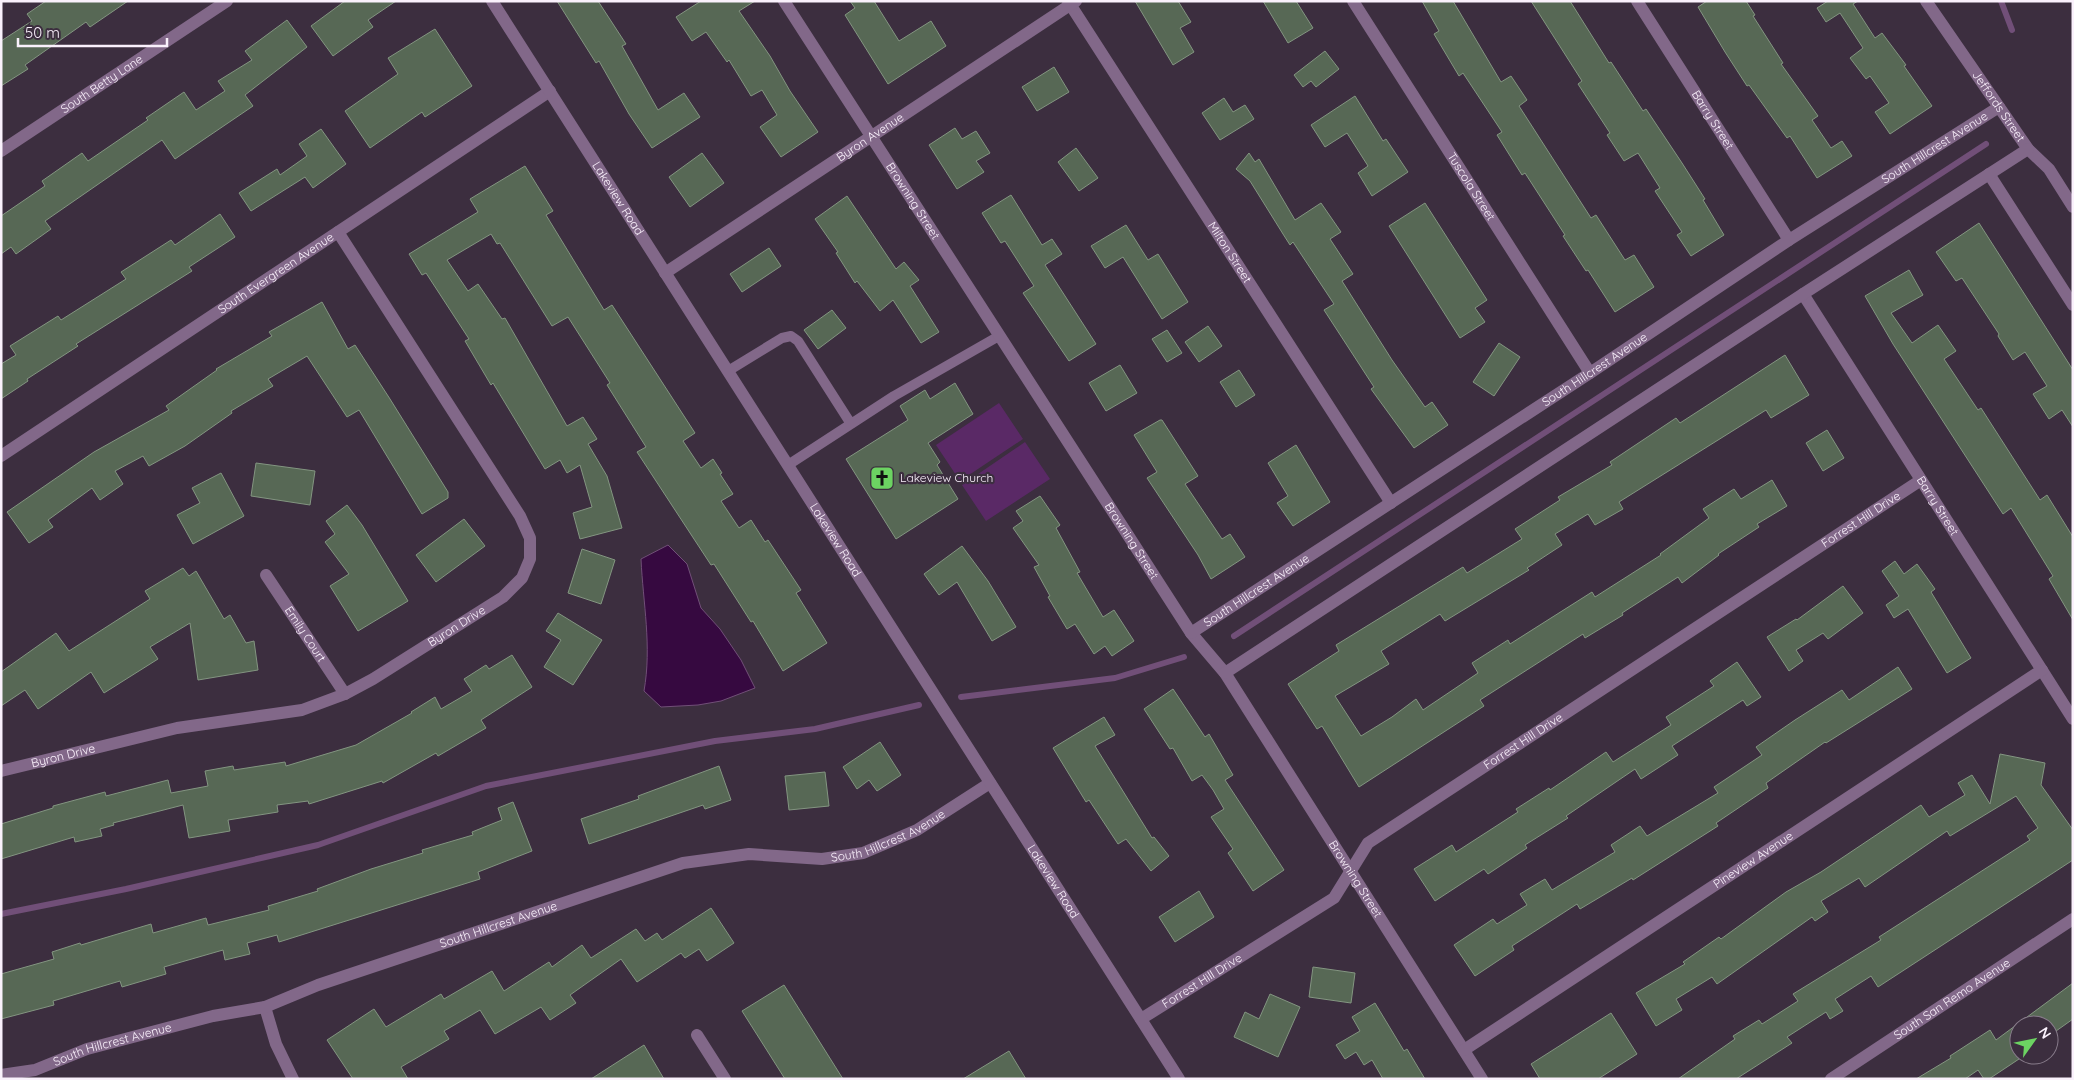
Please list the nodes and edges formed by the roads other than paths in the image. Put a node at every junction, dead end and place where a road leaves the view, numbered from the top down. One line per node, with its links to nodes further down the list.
1 (227, 1): 12 (street, South Betty Lane)
2 (492, 1): 8 (street, Lakeview Road)
3 (784, 1): 10 (street, Browning Street)
4 (1353, 1): 22 (street, Tuscola Street)
5 (1637, 1): 16 (street, Barry Street)
6 (1926, 1): 9 (street, Jeffords Street)
7 (1072, 2): 10 (street, Byron Avenue); 27 (street, Milton Street)
8 (550, 91): 15 (street, South Evergreen Avenue); 17 (street, Lakeview Road)
9 (1999, 107): 11 (street, Jeffords Street); 16 (street, South Hillcrest Avenue)
10 (870, 137): 17 (street, Byron Avenue); 20 (street, Browning Street)
11 (2028, 150): 13 (street); 14 (street, Jeffords Street)
12 (1, 151)
13 (1989, 174): 18 (street); 19 (street)
14 (2073, 207)
15 (338, 232): 24 (street, South Evergreen Avenue); 32 (street, Byron Drive)
16 (1789, 240): 22 (street, South Hillcrest Avenue)
17 (665, 273): 21 (street, Lakeview Road)
18 (1803, 294): 26 (street, Barry Street); 31 (street)
19 (2073, 306)
20 (998, 336): 23 (lane); 29 (street, Browning Street)
21 (728, 371): 23 (lane); 25 (street, Lakeview Road)
22 (1590, 373): 27 (street, South Hillcrest Avenue)
23 (851, 424): 25 (lane)
24 (1, 456)
25 (788, 465): 35 (street, Lakeview Road)
26 (1921, 480): 30 (street, Barry Street); 36 (street, Forrest Hill Drive)
27 (1391, 503): 29 (street, South Hillcrest Avenue)
28 (266, 574): 32 (street, Emily Court)
29 (1192, 633): 31 (street, Browning Street)
30 (2042, 670): 33 (street, Barry Street); 41 (street, Pineview Avenue)
31 (1225, 674): 36 (street, Browning Street)
32 (344, 694): 34 (street, Byron Drive)
33 (2073, 720)
34 (1, 772)
35 (990, 783): 38 (street, South Hillcrest Avenue); 39 (street, Lakeview Road)
36 (1351, 871): 39 (street, Forrest Hill Drive); 41 (street, Browning Street)
37 (2073, 919): 48 (street, South San Remo Avenue)
38 (266, 1007): 42 (street, South Hillcrest Avenue); 44 (street)
39 (1141, 1019): 46 (street, Lakeview Road)
40 (698, 1035): 45 (street)
41 (1464, 1050): 47 (street, Browning Street)
42 (37, 1074): 43 (street, South Hillcrest Avenue)
43 (1, 1075)
44 (293, 1079)
45 (725, 1079)
46 (1179, 1079)
47 (1482, 1079)
48 (1831, 1079)

